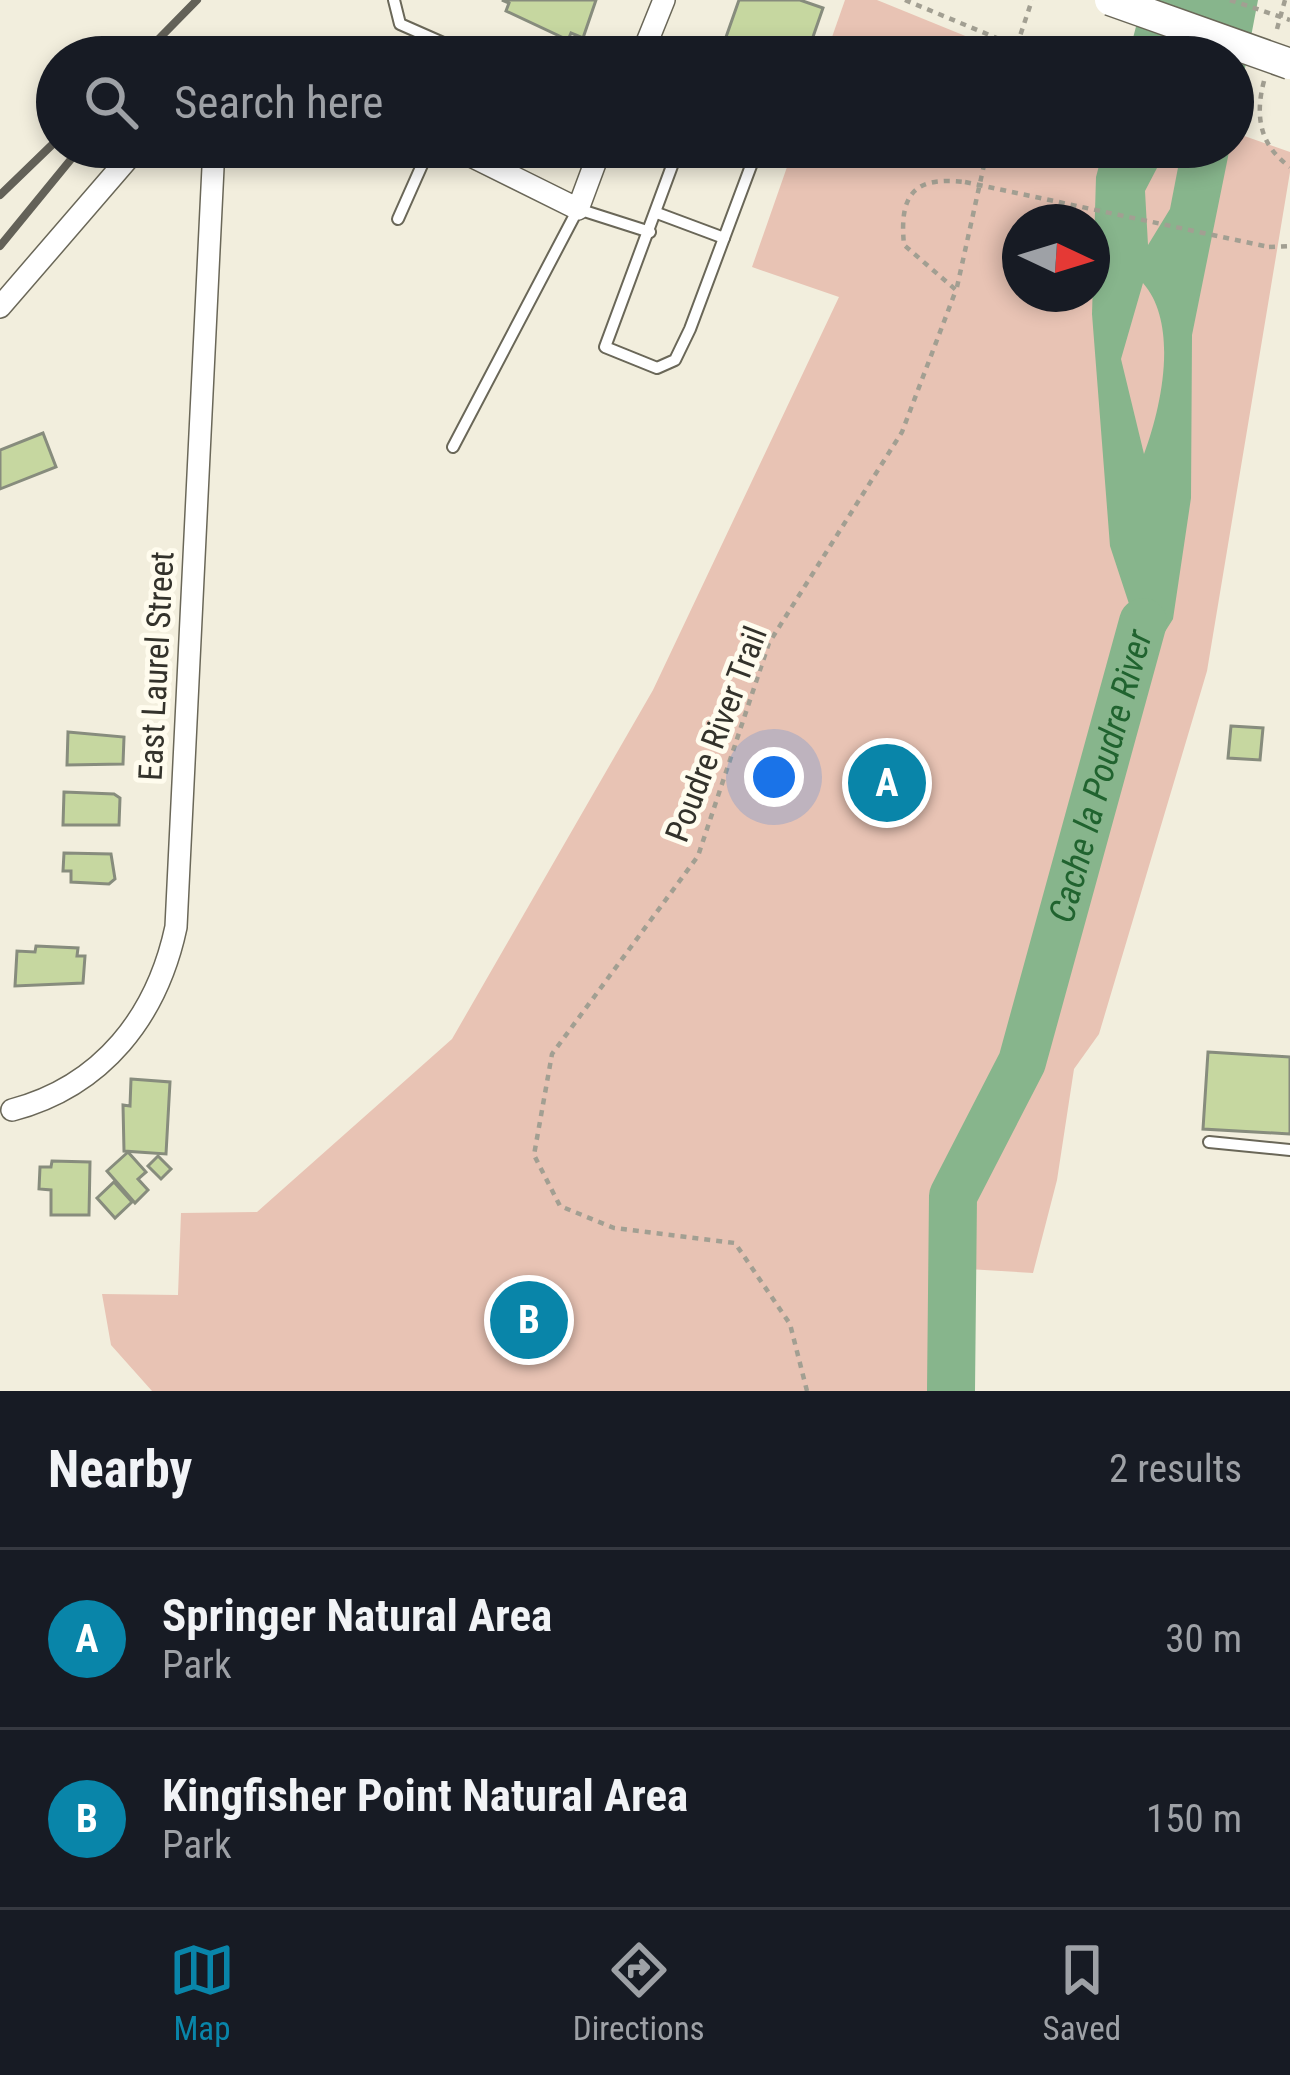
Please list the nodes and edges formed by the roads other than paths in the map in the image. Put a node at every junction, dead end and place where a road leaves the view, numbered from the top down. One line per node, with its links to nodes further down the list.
1 (394, 0): 4 (lane)
2 (664, 0): 5 (street)
3 (1110, 0): 6 (main road, bridge)
4 (427, 36)
5 (649, 36)
6 (1211, 36)
7 (1254, 51): 8 (main road, bridge)
8 (1290, 64)
9 (120, 168): 21 (street)
10 (213, 168): 23 (street, East Laurel Street)
11 (421, 168): 18 (lane)
12 (495, 168): 16 (street)
13 (593, 168): 16 (street)
14 (673, 168): 17 (lane)
15 (750, 168): 20 (lane)
16 (578, 209): 19 (lane); 22 (lane)
17 (657, 213): 19 (lane); 20 (lane)
18 (398, 219)
19 (650, 232): 20 (lane)
20 (724, 238)
21 (0, 307)
22 (452, 447)
23 (6, 1112)
24 (1209, 1142): 25 (lane)
25 (1290, 1150)

